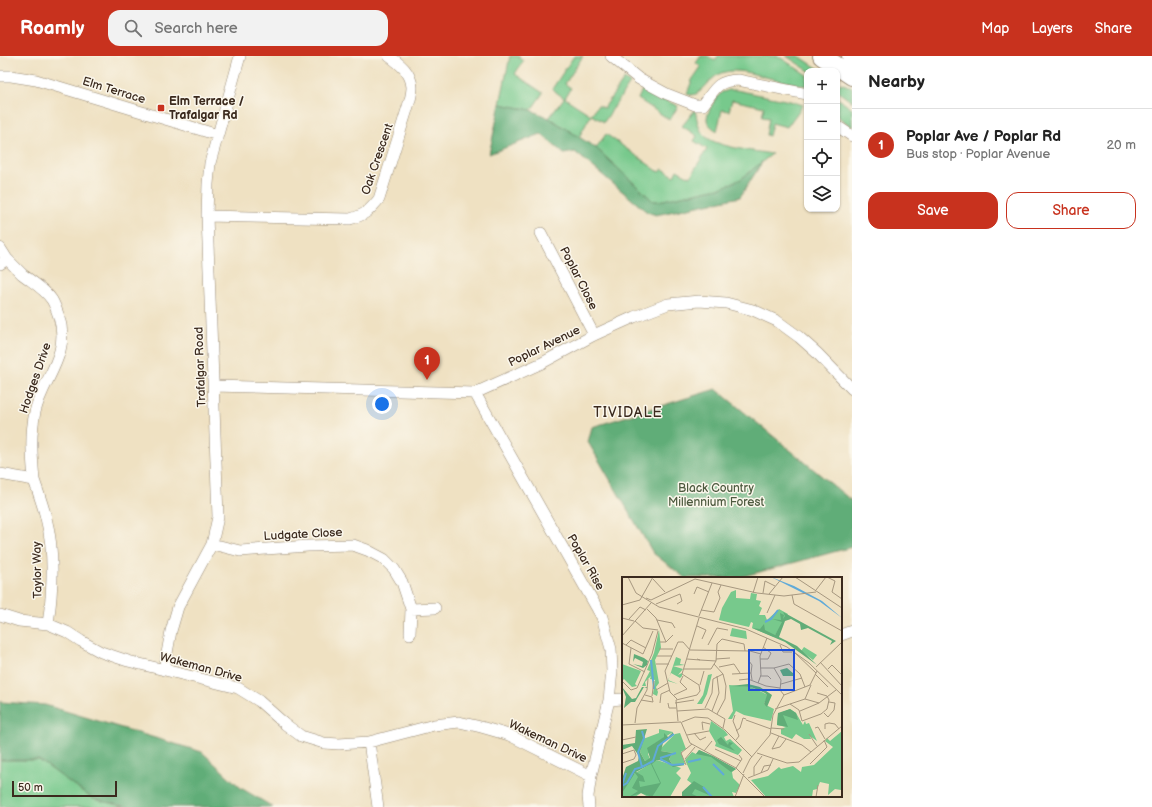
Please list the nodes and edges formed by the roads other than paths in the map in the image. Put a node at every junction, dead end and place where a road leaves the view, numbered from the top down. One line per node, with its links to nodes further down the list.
1 (240, 56): 9 (street, Trafalgar Road)
2 (389, 56): 11 (street, Oak Crescent)
3 (611, 56): 7 (street)
4 (822, 56): 5 (highway)
5 (846, 65)
6 (0, 76): 9 (street, Elm Terrace)
7 (804, 93)
8 (840, 128): 10 (street)
9 (218, 135): 11 (street, Trafalgar Road)
10 (852, 136)
11 (207, 216): 16 (street, Trafalgar Road)
12 (541, 233): 15 (street, Poplar Close)
13 (0, 248): 14 (street, Hodges Drive)
14 (3, 261): 20 (street, Hodges Drive)
15 (594, 335): 17 (street, Poplar Avenue); 18 (street, Poplar Avenue)
16 (214, 386): 18 (street, Poplar Avenue); 21 (street, Trafalgar Road)
17 (852, 389)
18 (475, 393): 30 (street, Poplar Rise)
19 (0, 474): 20 (street)
20 (34, 480): 25 (street, Taylor Way)
21 (212, 544): 23 (street, Ludgate Close); 29 (street, Trafalgar Road)
22 (435, 608): 23 (street)
23 (411, 609): 27 (street, Ludgate Close)
24 (0, 615): 25 (street, Wakeman Drive)
25 (48, 624): 29 (street, Wakeman Drive)
26 (852, 631): 28 (street)
27 (410, 634)
28 (842, 635)
29 (164, 670): 32 (street, Wakeman Drive)
30 (609, 700): 31 (street); 33 (street, Poplar Rise)
31 (622, 700)
32 (369, 742): 33 (street, Wakeman Drive); 34 (street)
33 (591, 776): 35 (street, Poplar Rise)
34 (378, 807)
35 (589, 807)

